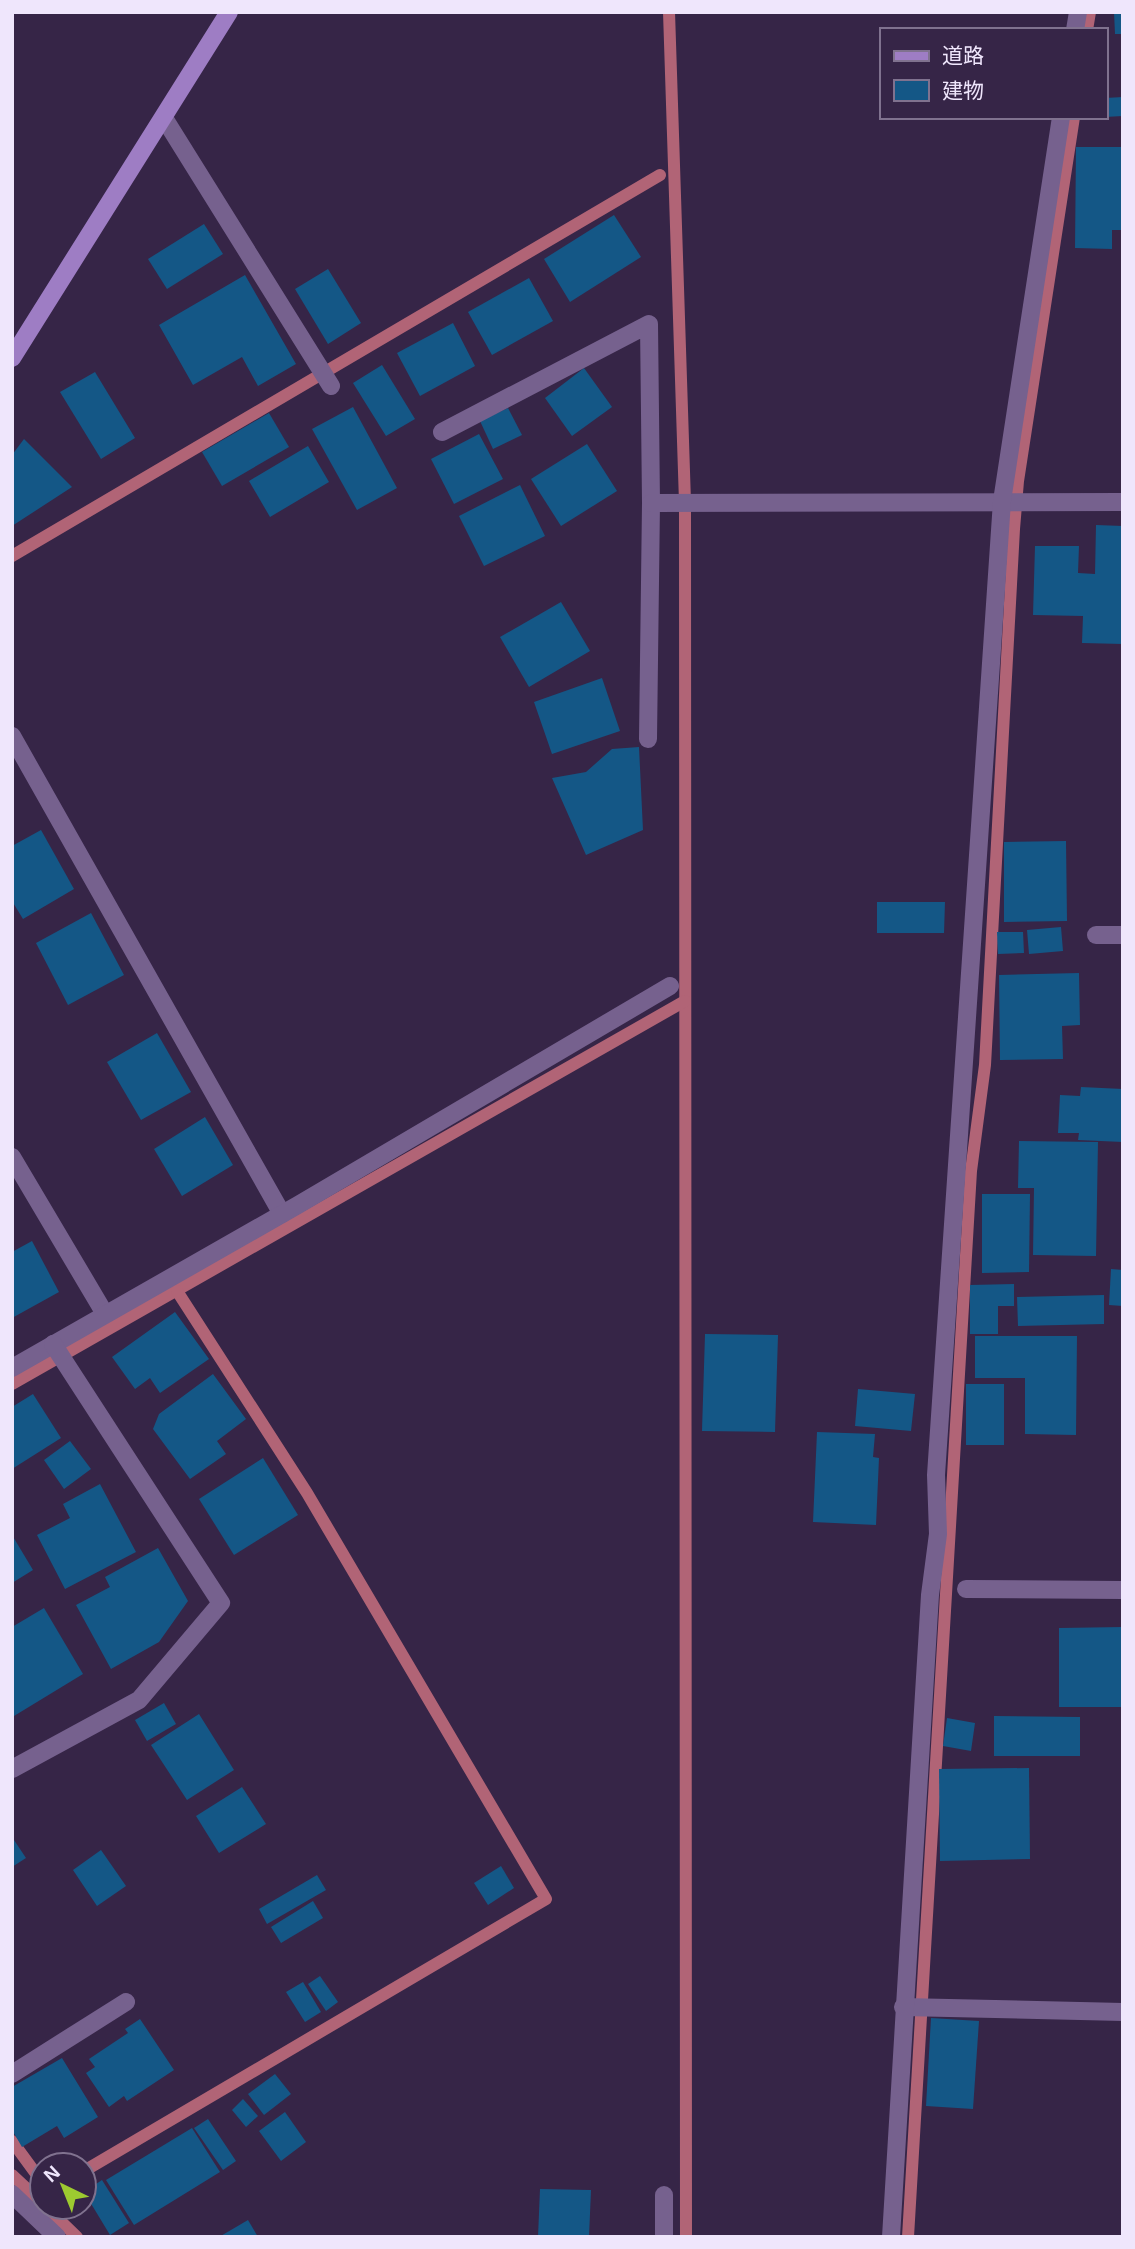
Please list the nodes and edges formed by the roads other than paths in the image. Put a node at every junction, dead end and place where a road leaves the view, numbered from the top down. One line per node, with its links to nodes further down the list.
1 (229, 12): 2 (street)
2 (164, 118): 4 (street); 5 (street)
3 (1062, 119): 7 (street)
4 (12, 358)
5 (331, 386)
6 (442, 432): 9 (street)
7 (1013, 501): 8 (street); 9 (street); 24 (street)
8 (1123, 502)
9 (651, 503): 11 (street)
10 (12, 736): 16 (street)
11 (648, 739)
12 (1096, 935): 13 (street)
13 (1123, 935)
14 (670, 986): 16 (street)
15 (12, 1157): 17 (street)
16 (282, 1214): 17 (street)
17 (105, 1314): 18 (street)
18 (53, 1344): 19 (street); 22 (street)
19 (12, 1368)
20 (966, 1589): 21 (street)
21 (1123, 1590)
22 (12, 1769)
23 (127, 2002): 26 (street)
24 (916, 2007): 25 (street); 31 (street)
25 (1123, 2012)
26 (12, 2074)
27 (12, 2194): 29 (street)
28 (664, 2195): 30 (street)
29 (57, 2237)
30 (664, 2237)
31 (891, 2237)

